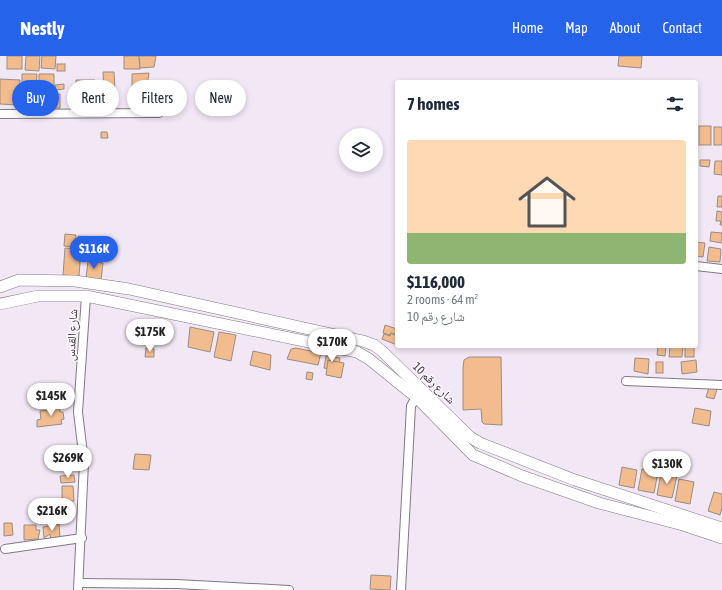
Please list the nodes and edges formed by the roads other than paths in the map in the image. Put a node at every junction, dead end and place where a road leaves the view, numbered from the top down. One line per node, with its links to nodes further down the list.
1 (127, 113): 2 (street)
2 (0, 114)
3 (698, 266): 4 (street)
4 (722, 269)
5 (0, 287): 11 (main road, شارع رقم 10)
6 (86, 296): 7 (main road, شارع رقم 10); 10 (main road, شارع رقم 10); 12 (street, شارع القدس)
7 (0, 304)
8 (626, 381): 9 (street)
9 (722, 385)
10 (416, 397): 13 (main road, شارع رقم 10); 17 (street)
11 (722, 528)
12 (82, 538): 14 (street); 15 (street, شارع القدس)
13 (722, 538)
14 (4, 549)
15 (78, 587): 16 (street)
16 (289, 590)
17 (401, 590)

